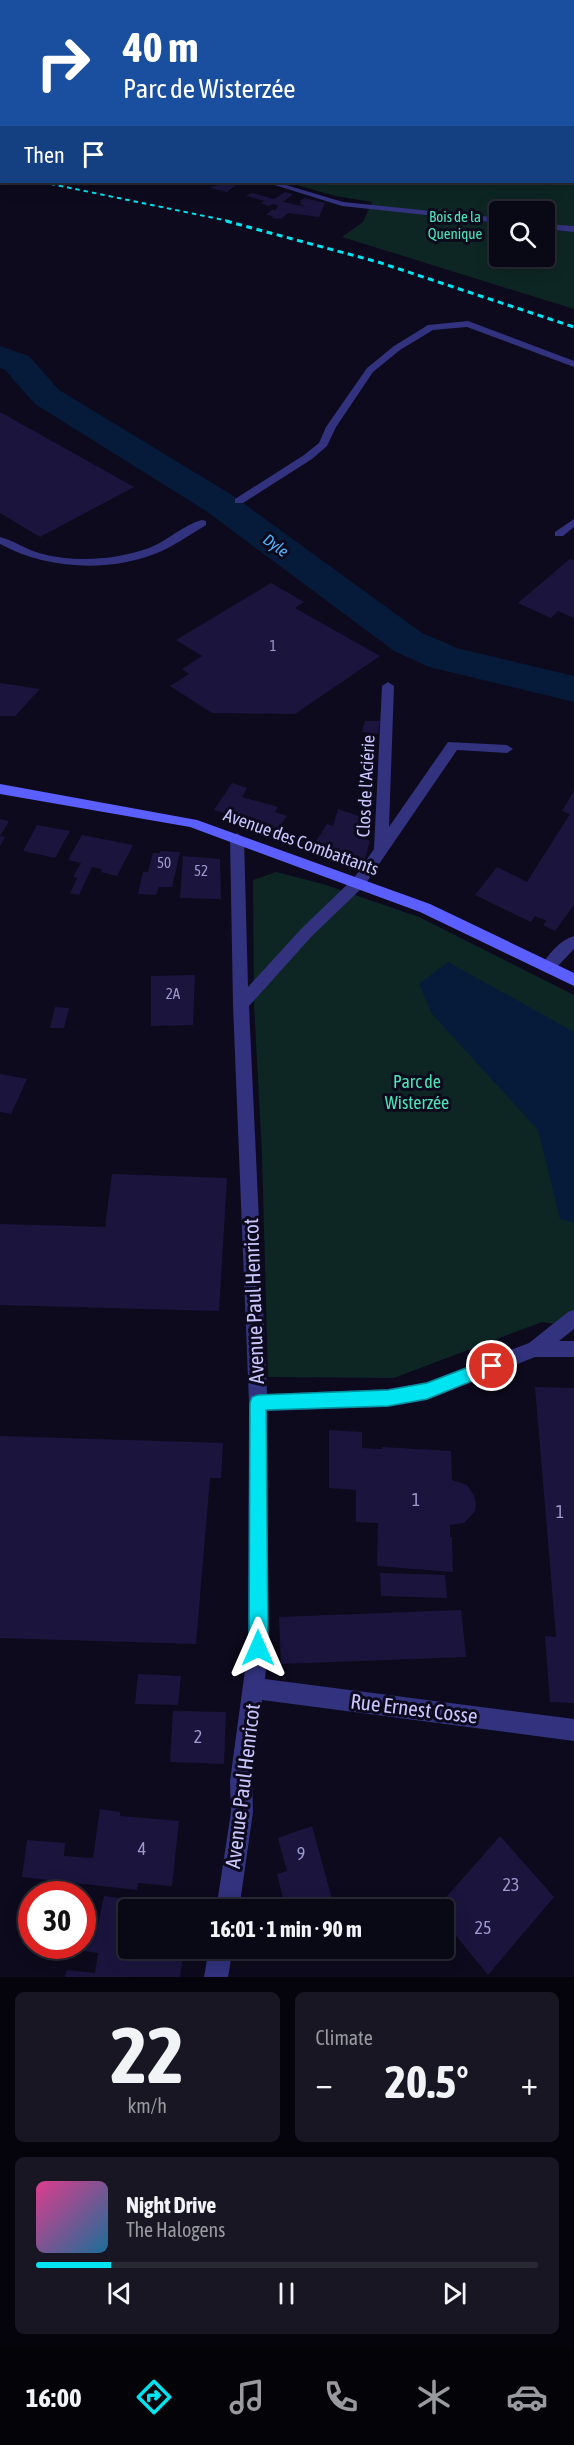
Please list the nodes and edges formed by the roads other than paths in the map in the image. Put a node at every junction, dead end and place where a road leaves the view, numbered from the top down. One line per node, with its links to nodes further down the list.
1 (272, 183): 2 (street)
2 (489, 220)
3 (555, 227): 4 (street)
4 (574, 229)
5 (574, 364): 6 (street)
6 (240, 501)
7 (574, 522): 9 (street)
8 (202, 523): 10 (street)
9 (559, 534)
10 (0, 540)
11 (388, 686): 15 (street, Clos de l'Aciérie)
12 (507, 749): 15 (street)
13 (0, 789): 14 (main road, Avenue des Combattants)
14 (237, 838): 16 (main road, Avenue des Combattants); 20 (street, Avenue Paul Henricot)
15 (381, 849): 16 (street, Clos de l'Aciérie)
16 (359, 882): 18 (main road, Avenue des Combattants); 20 (street)
17 (574, 941): 18 (street)
18 (549, 967): 19 (main road, Avenue des Combattants)
19 (572, 975)
20 (241, 1005): 24 (street, Avenue Paul Henricot)
21 (574, 1318): 22 (street)
22 (535, 1349): 23 (street); 24 (street)
23 (574, 1349)
24 (258, 1403): 25 (street, Avenue Paul Henricot)
25 (254, 1688): 26 (street, Rue Ernest Cosse); 27 (street, Avenue Paul Henricot)
26 (574, 1730)
27 (229, 1899)
28 (219, 1959): 29 (street)
29 (216, 1977)

